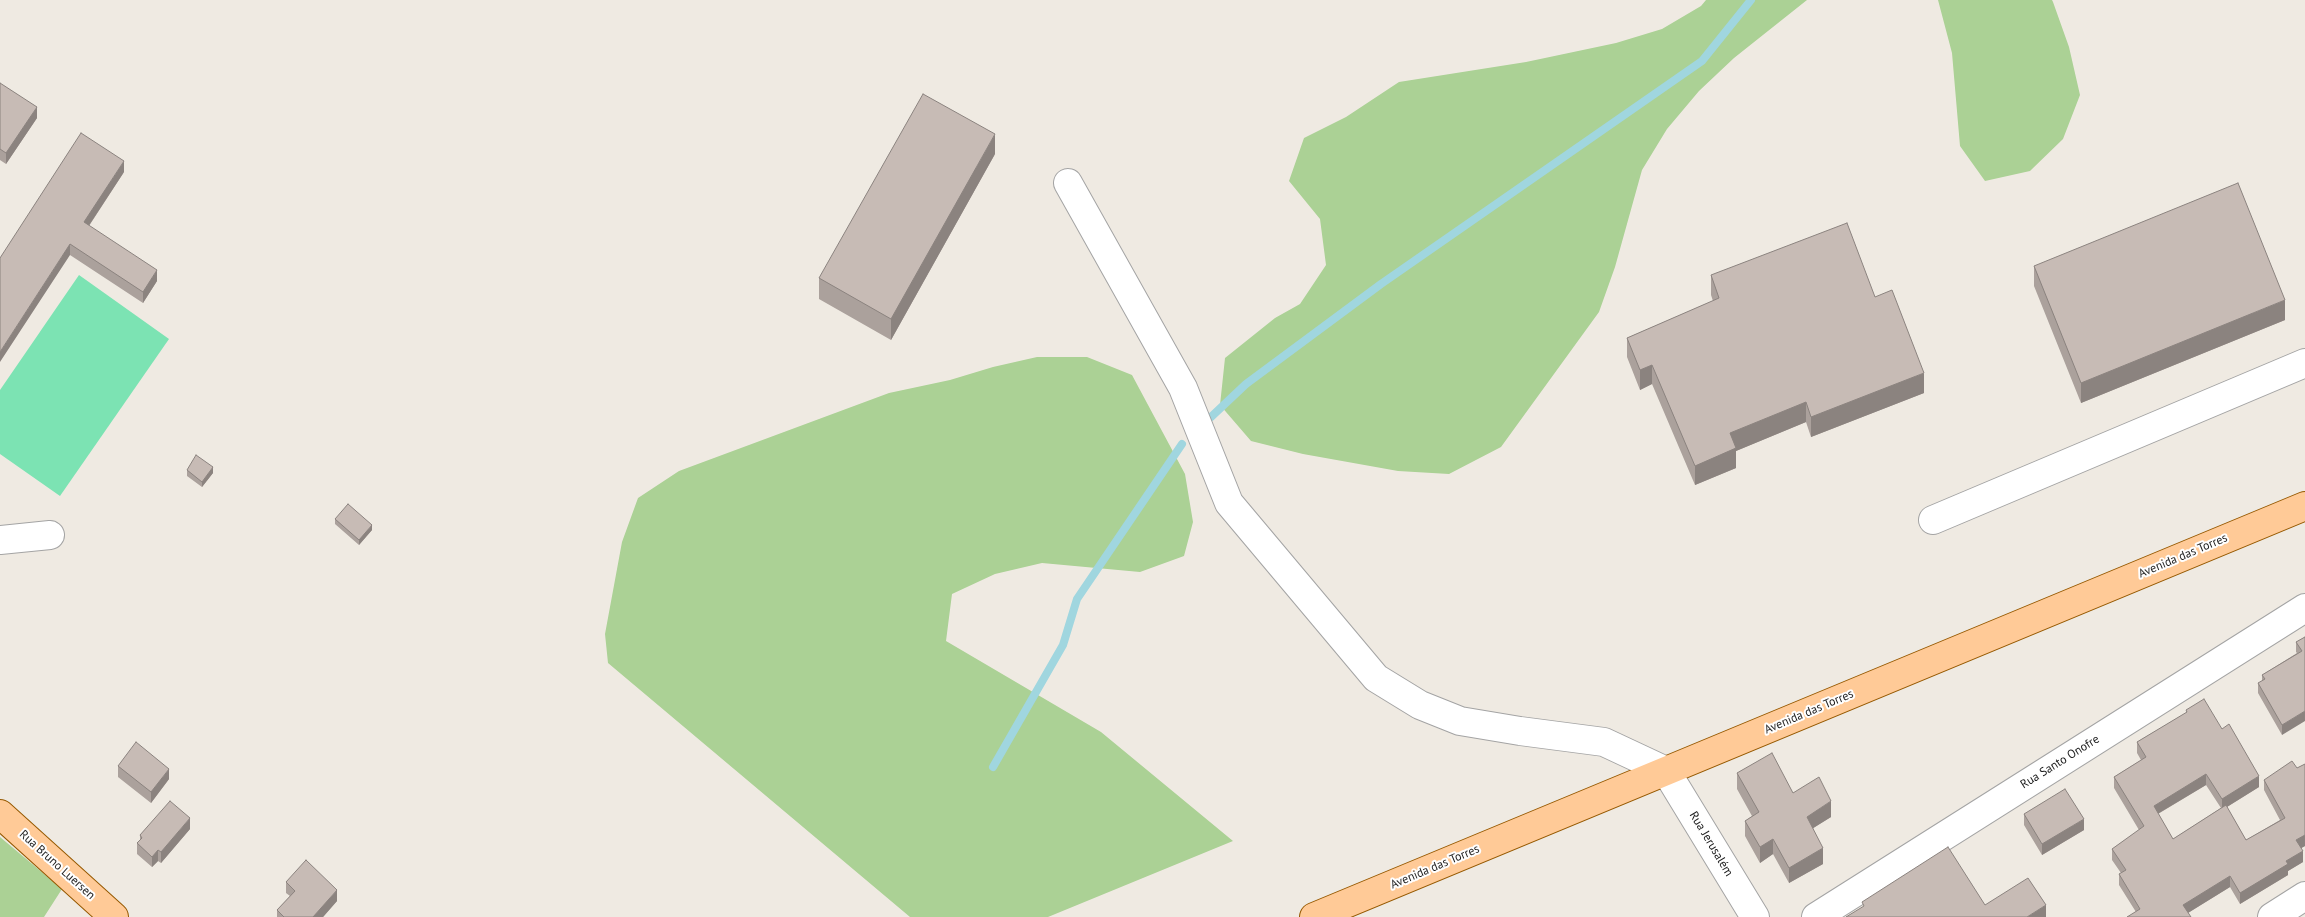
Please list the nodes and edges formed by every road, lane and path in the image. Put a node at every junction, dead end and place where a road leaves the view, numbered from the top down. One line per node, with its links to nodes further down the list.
1 (1068, 183): 8 (street)
2 (2305, 363): 4 (street)
3 (2305, 506): 8 (main road, Avenida das Torres)
4 (1933, 520)
5 (50, 534): 6 (street)
6 (0, 540)
7 (2305, 608): 14 (street, Rua Santo Onofre)
8 (1666, 771): 12 (main road, Avenida das Torres); 13 (street, Rua Jerusalém)
9 (0, 814): 11 (main road, Rua Bruno Luersen)
10 (2305, 896): 15 (street)
11 (114, 917)
12 (1314, 917)
13 (1756, 917)
14 (1816, 917)
15 (2272, 917)

